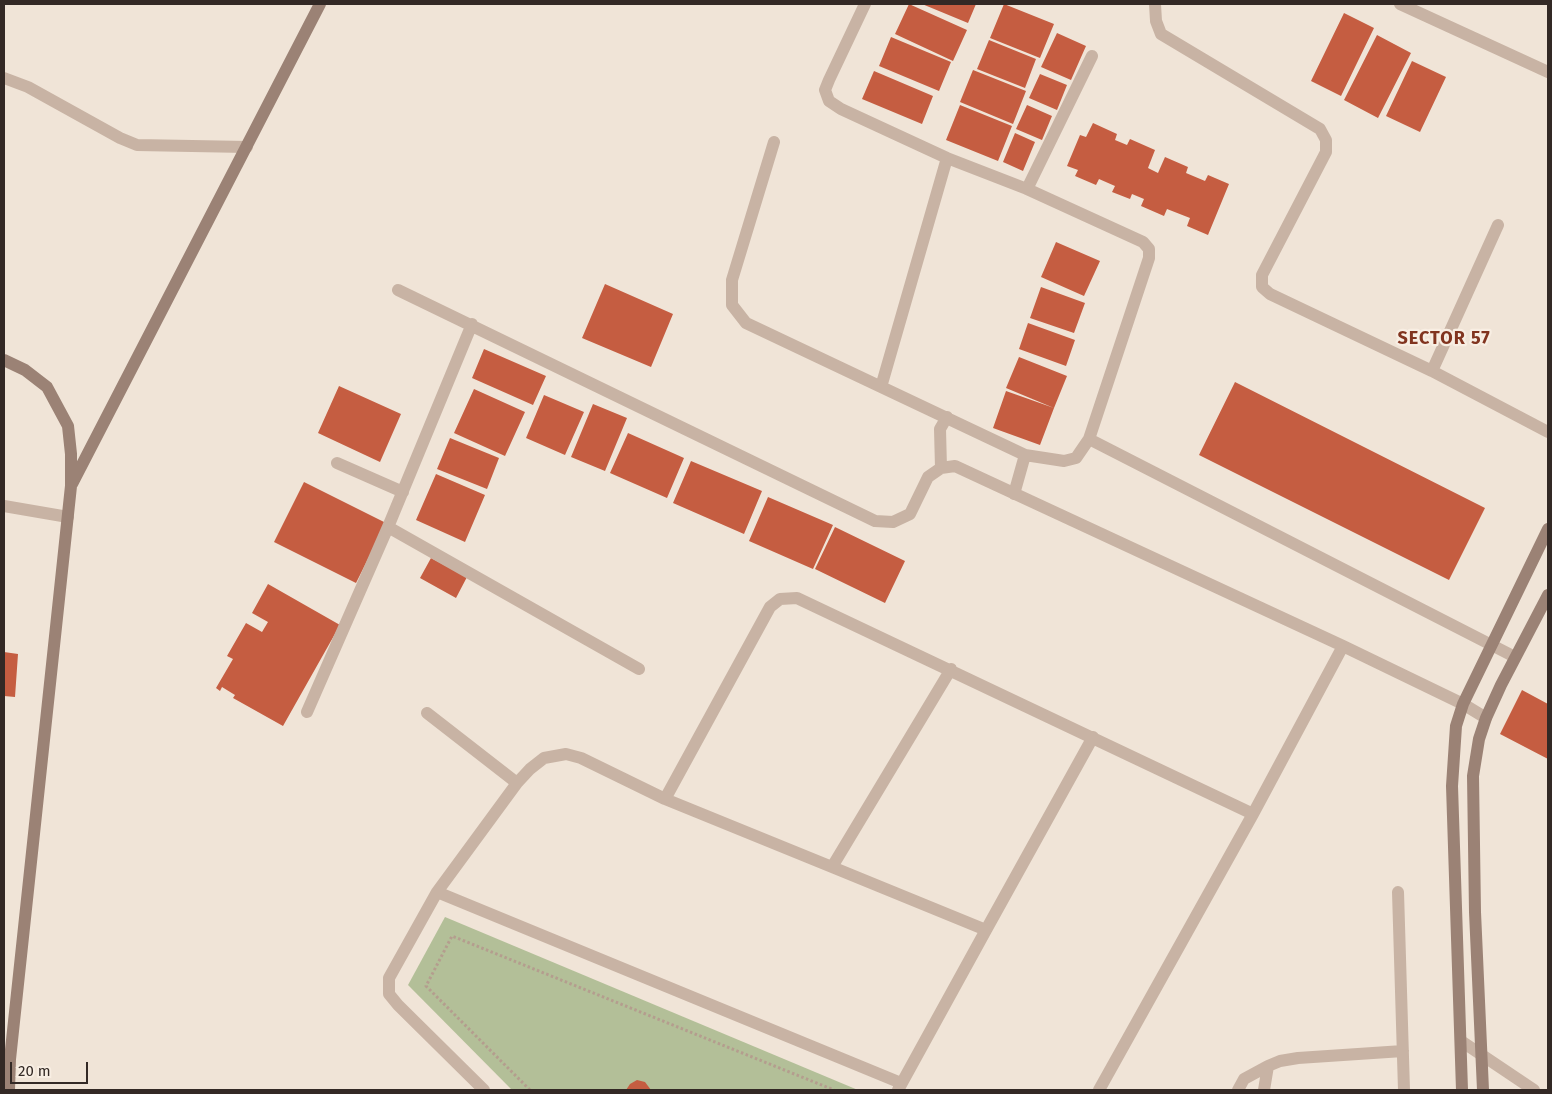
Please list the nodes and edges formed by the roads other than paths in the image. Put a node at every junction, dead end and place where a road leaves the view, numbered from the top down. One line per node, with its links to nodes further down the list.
1 (320, 4): 9 (street)
2 (865, 4): 10 (street)
3 (1155, 4): 16 (street)
4 (1400, 4): 6 (street)
5 (1092, 56): 11 (street)
6 (1548, 72)
7 (4, 78): 9 (street)
8 (774, 142): 17 (street)
9 (247, 147): 24 (street)
10 (947, 158): 11 (street); 17 (street)
11 (1027, 189): 20 (street)
12 (1498, 225): 16 (street)
13 (398, 290): 14 (street)
14 (472, 324): 23 (street); 25 (street)
15 (4, 360): 24 (street)
16 (1432, 371): 19 (street)
17 (881, 387): 18 (street)
18 (947, 418): 21 (street); 23 (street)
19 (1548, 432)
20 (1089, 439): 21 (street); 32 (street)
21 (1025, 455): 26 (street)
22 (337, 463): 25 (street)
23 (941, 468): 26 (street)
24 (71, 486): 28 (street)
25 (403, 492): 29 (street)
26 (1014, 494): 33 (street)
27 (4, 506): 28 (street)
28 (68, 517): 54 (street)
29 (388, 528): 35 (street); 38 (street)
30 (1548, 529): 32 (street)
31 (1548, 595): 34 (street)
32 (1491, 644): 34 (street); 37 (street)
33 (1343, 646): 37 (street); 44 (street)
34 (1515, 657): 40 (street)
35 (639, 668)
36 (951, 669): 41 (street); 43 (street); 45 (street)
37 (1463, 704): 40 (street); 49 (street)
38 (307, 712)
39 (427, 713): 42 (street)
40 (1486, 718): 51 (street)
41 (1094, 736): 44 (street); 48 (street)
42 (517, 783): 43 (street); 46 (street)
43 (665, 799): 45 (street)
44 (1253, 814): 56 (street)
45 (832, 867): 48 (street)
46 (437, 892): 53 (street); 55 (street)
47 (1398, 892): 50 (street)
48 (986, 930): 53 (street)
49 (1461, 1042): 51 (street); 60 (street)
50 (1403, 1051): 52 (street); 59 (street)
51 (1482, 1054): 61 (street); 62 (street)
52 (1268, 1066): 57 (street); 58 (street)
53 (899, 1087)
54 (9, 1090)
55 (484, 1090)
56 (1099, 1090)
57 (1238, 1090)
58 (1264, 1090)
59 (1404, 1090)
60 (1462, 1090)
61 (1483, 1090)
62 (1534, 1090)

